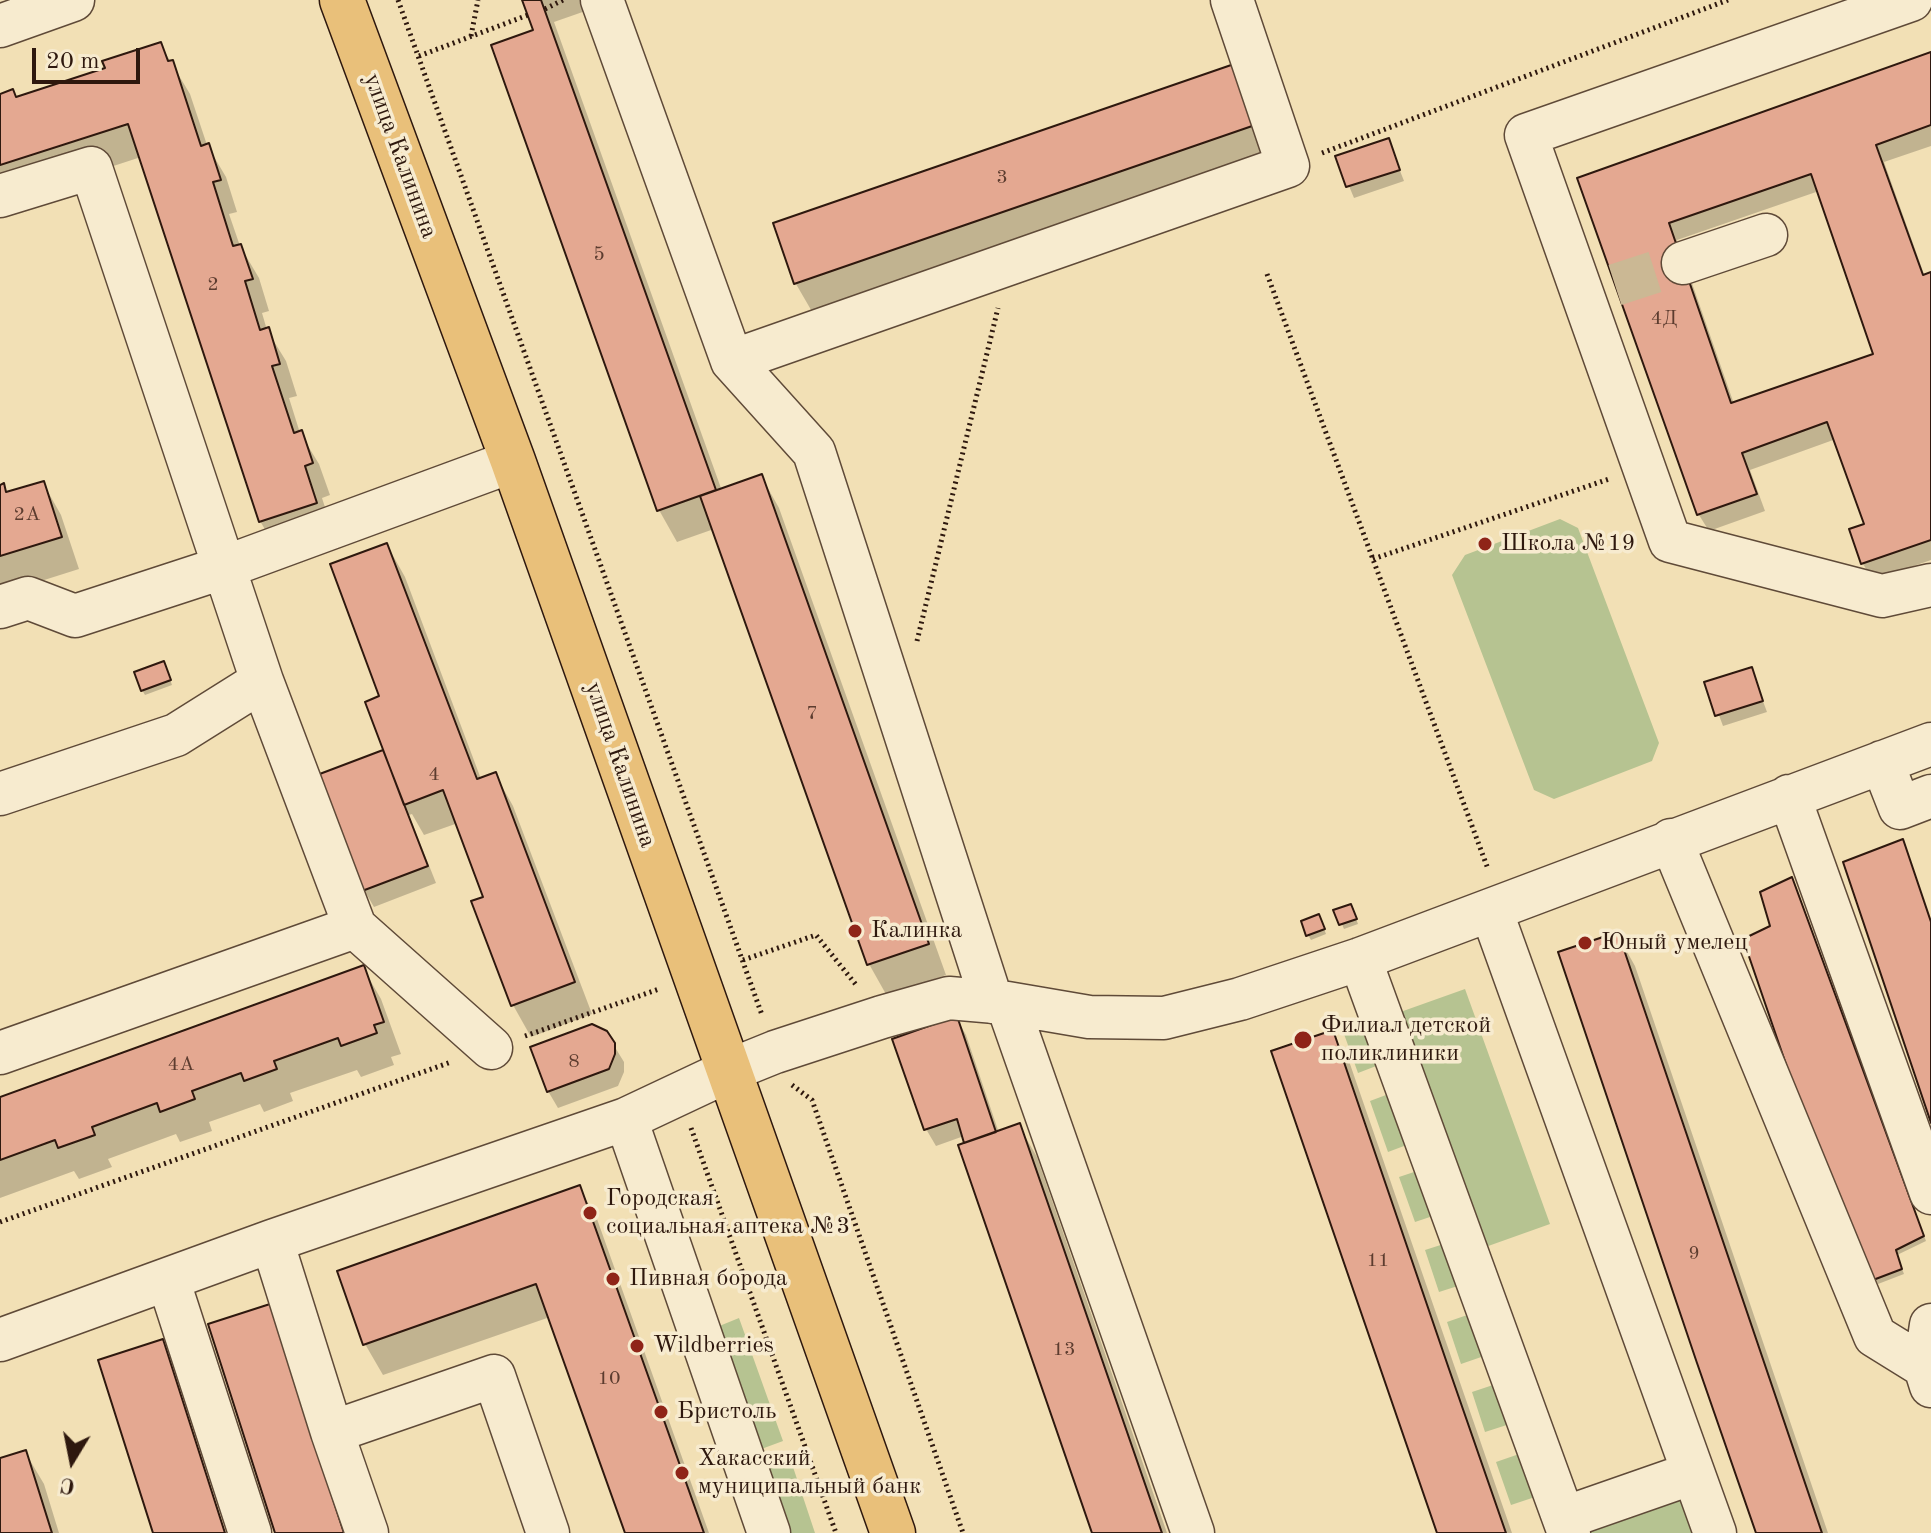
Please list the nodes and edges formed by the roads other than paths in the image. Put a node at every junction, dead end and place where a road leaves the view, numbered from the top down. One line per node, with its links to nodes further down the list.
1 (73, 0): 6 (street)
2 (342, 0): 11 (main road, улица Калинина)
3 (602, 0): 10 (street)
4 (1232, 0): 10 (street)
5 (1911, 0): 13 (street)
6 (0, 26)
7 (0, 196): 12 (street)
8 (1766, 235): 9 (street)
9 (1683, 263)
10 (732, 361): 25 (street)
11 (513, 461): 12 (street); 28 (main road, улица Калинина)
12 (225, 567): 14 (street); 15 (street)
13 (1931, 585)
14 (0, 607)
15 (262, 681): 18 (street); 23 (street)
16 (1931, 744): 17 (street)
17 (1882, 762): 19 (street); 20 (street)
18 (0, 794)
19 (1789, 796): 21 (street); 30 (street)
20 (1931, 796)
21 (1671, 840): 22 (street); 35 (street)
22 (1491, 893): 24 (street); 37 (street)
23 (355, 927): 26 (street); 27 (street)
24 (1360, 959): 25 (street); 38 (street)
25 (1000, 1002): 28 (street); 44 (street)
26 (491, 1048)
27 (0, 1053)
28 (728, 1071): 29 (street); 43 (main road, улица Калинина)
29 (626, 1119): 31 (street); 42 (street)
30 (1931, 1193)
31 (272, 1241): 32 (street); 36 (street)
32 (168, 1279): 34 (street); 39 (street)
33 (1931, 1325): 35 (street)
34 (0, 1340)
35 (1929, 1372)
36 (332, 1432): 40 (street); 41 (street)
37 (1693, 1473): 38 (street); 45 (street)
38 (1566, 1526)
39 (250, 1533)
40 (367, 1533)
41 (548, 1533)
42 (769, 1533)
43 (893, 1533)
44 (1193, 1533)
45 (1715, 1533)

